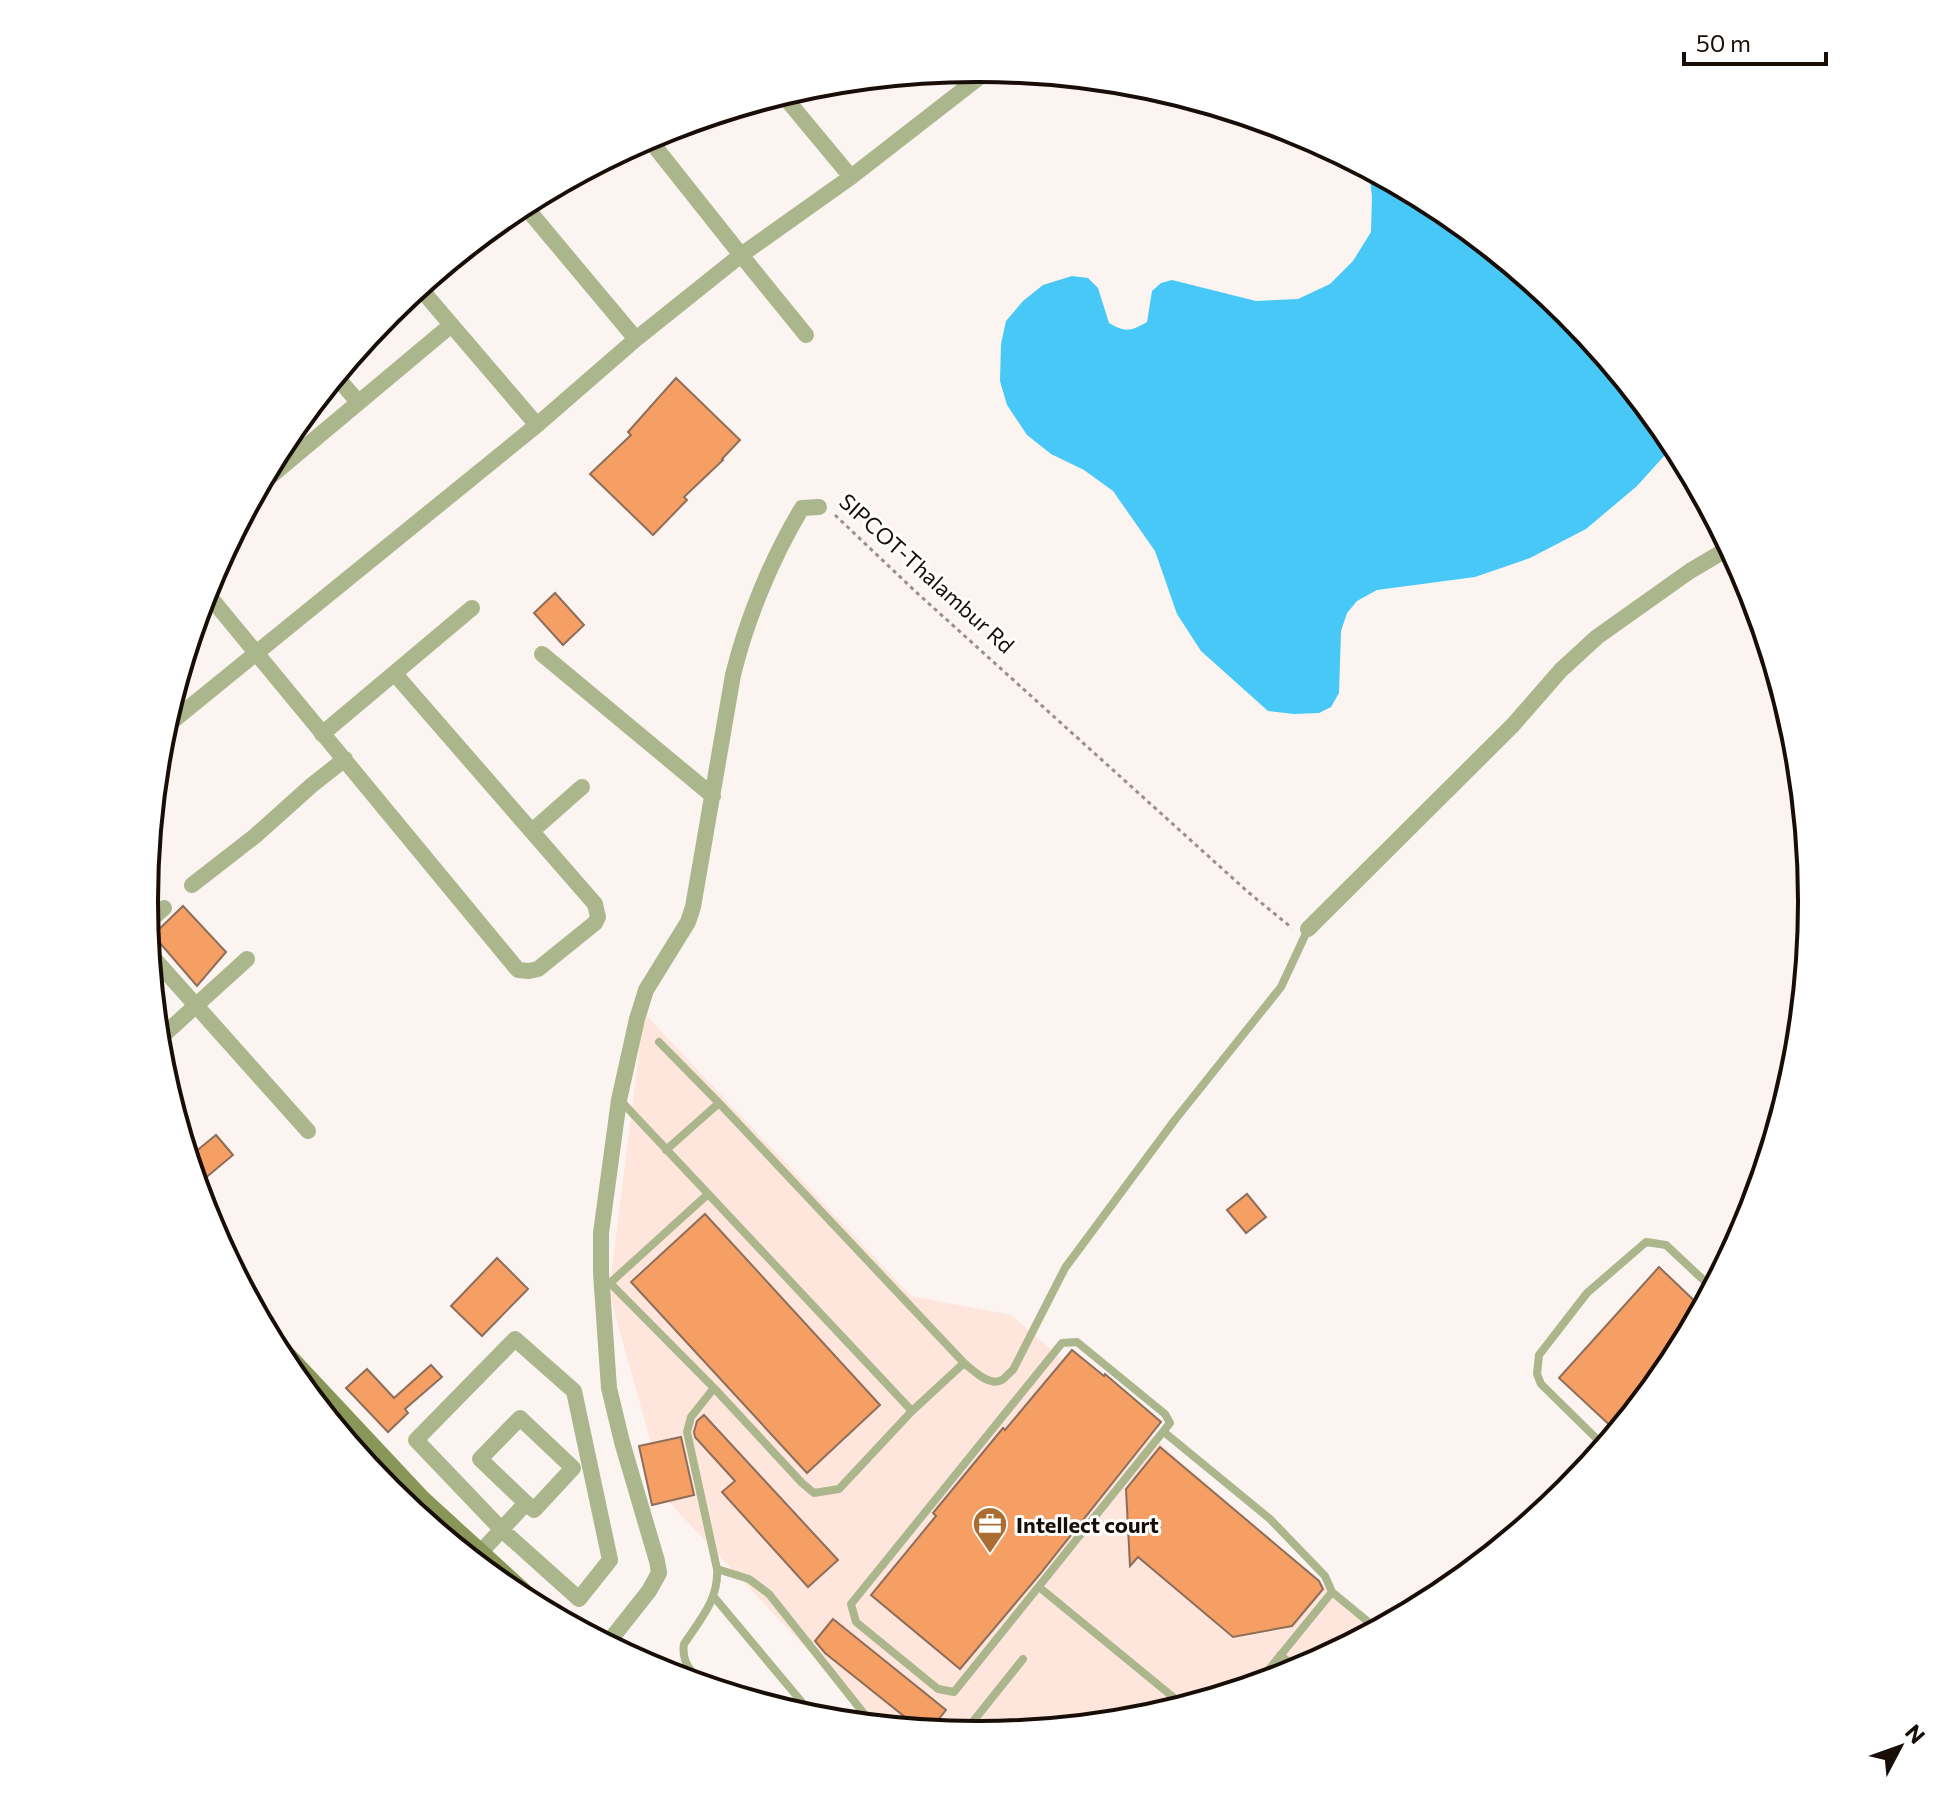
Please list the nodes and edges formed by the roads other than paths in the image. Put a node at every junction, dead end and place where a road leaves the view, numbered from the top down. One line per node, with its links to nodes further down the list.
1 (973, 82): 4 (street)
2 (791, 104): 4 (street)
3 (656, 148): 6 (street)
4 (851, 177): 6 (street)
5 (532, 215): 10 (street)
6 (741, 255): 9 (street); 10 (street)
7 (426, 296): 8 (street)
8 (450, 326): 12 (street); 13 (street)
9 (806, 335)
10 (636, 339): 13 (street)
11 (343, 384): 12 (street)
12 (358, 402): 14 (street)
13 (537, 425): 19 (street)
14 (293, 452)
15 (819, 507): 26 (street, SIPCOT-Thalambur Rd)
16 (1720, 554): 31 (street)
17 (215, 603): 19 (street)
18 (472, 608): 21 (street)
19 (257, 654): 22 (street); 23 (street)
20 (542, 654): 26 (street)
21 (395, 674): 23 (street); 27 (street)
22 (180, 715)
23 (322, 734): 24 (street)
24 (345, 759): 27 (street); 28 (street)
25 (582, 787): 27 (street)
26 (713, 796): 37 (street, SIPCOT-Thalambur Rd)
27 (532, 831)
28 (192, 885)
29 (164, 908): 30 (street)
30 (158, 913)
31 (1308, 929): 43 (lane)
32 (247, 959): 34 (street)
33 (161, 967): 34 (street)
34 (195, 1005): 35 (street); 39 (street)
35 (169, 1029)
36 (659, 1042): 38 (lane)
37 (619, 1100): 40 (lane); 58 (street, SIPCOT-Thalambur Rd)
38 (719, 1103): 40 (lane); 43 (lane)
39 (308, 1131)
40 (666, 1150): 41 (lane)
41 (708, 1194): 44 (lane); 45 (lane)
42 (1704, 1281): 48 (lane)
43 (964, 1363): 45 (lane)
44 (714, 1388): 45 (lane); 53 (lane)
45 (912, 1411)
46 (338, 1412): 51 (street)
47 (1164, 1432): 54 (lane); 54 (lane); 55 (lane)
48 (1597, 1439)
49 (526, 1503): 49 (street); 50 (street)
50 (502, 1530): 50 (street); 52 (street)
51 (455, 1532)
52 (480, 1553)
53 (717, 1569): 56 (lane); 66 (lane)
54 (1039, 1587): 64 (lane)
55 (1332, 1592): 57 (lane); 59 (lane)
56 (714, 1597): 63 (lane); 65 (lane)
57 (1368, 1621)
58 (614, 1635)
59 (1280, 1655): 61 (lane); 62 (lane)
60 (1023, 1659): 67 (lane)
61 (1287, 1661)
62 (1270, 1667)
63 (689, 1668)
64 (1173, 1697)
65 (801, 1701)
66 (863, 1713)
67 (974, 1721)

